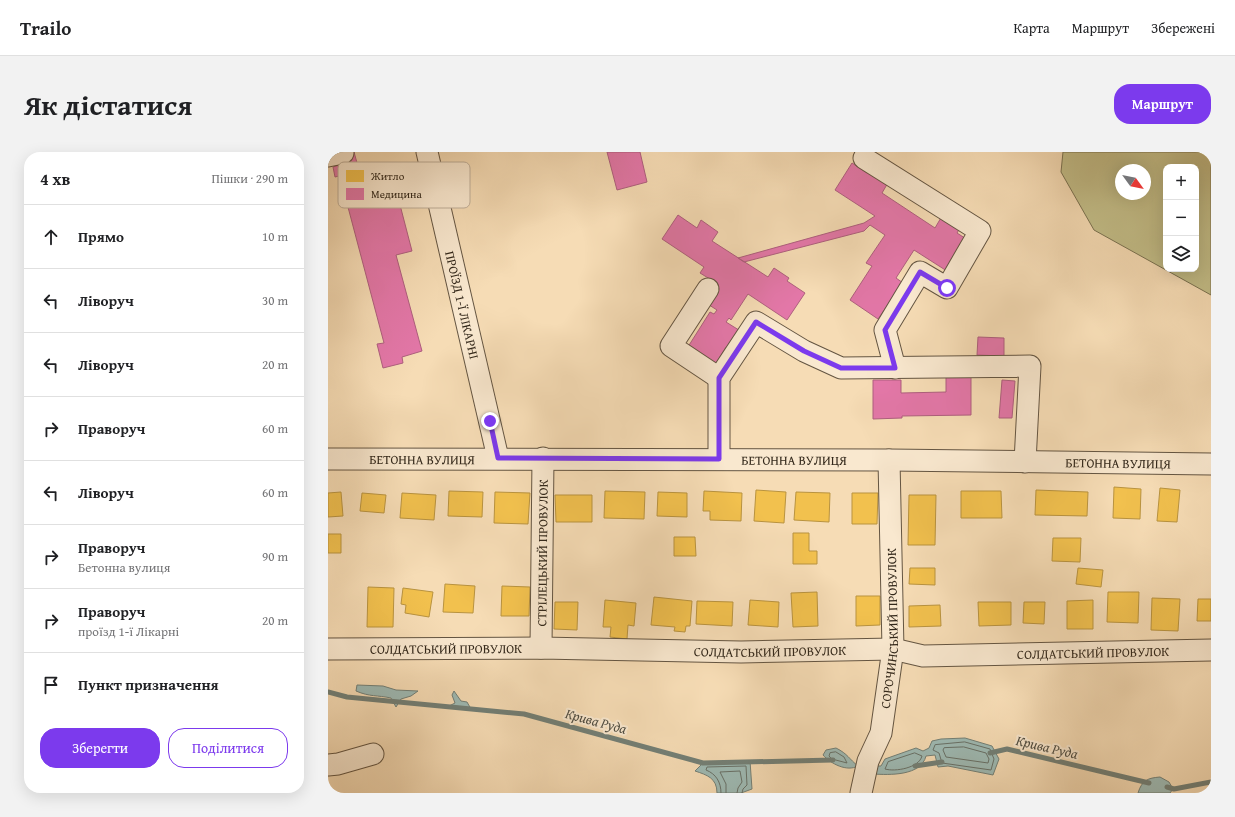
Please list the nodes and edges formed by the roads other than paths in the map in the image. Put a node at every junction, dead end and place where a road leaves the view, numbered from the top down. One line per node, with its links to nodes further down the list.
1 (427, 152): 3 (street, ПРОЇЗД 1-Ї ЛІКАРНІ)
2 (864, 158): 6 (street)
3 (429, 162)
4 (440, 208): 8 (street, ПРОЇЗД 1-Ї ЛІКАРНІ)
5 (708, 288): 7 (street)
6 (895, 368): 7 (street); 13 (street)
7 (719, 378): 11 (street)
8 (498, 458): 9 (street, БЕТОННА ВУЛИЦЯ); 10 (street, БЕТОННА ВУЛИЦЯ)
9 (543, 458): 11 (street, БЕТОННА ВУЛИЦЯ); 15 (street, СТРІЛЕЦЬКИЙ ПРОВУЛОК)
10 (328, 459)
11 (719, 459): 12 (street, БЕТОННА ВУЛИЦЯ)
12 (889, 460): 13 (street, БЕТОННА ВУЛИЦЯ); 17 (street, СОРОЧИНСЬКИЙ ПРОВУЛОК)
13 (1025, 462): 14 (street, БЕТОННА ВУЛИЦЯ)
14 (1211, 464)
15 (541, 648): 16 (street, СОЛДАТСЬКИЙ ПРОВУЛОК); 17 (street, СОЛДАТСЬКИЙ ПРОВУЛОК)
16 (328, 649)
17 (893, 649): 18 (street, СОЛДАТСЬКИЙ ПРОВУЛОК); 21 (street, СОРОЧИНСЬКИЙ ПРОВУЛОК)
18 (1211, 650)
19 (373, 754): 20 (street)
20 (328, 765)
21 (861, 793)

